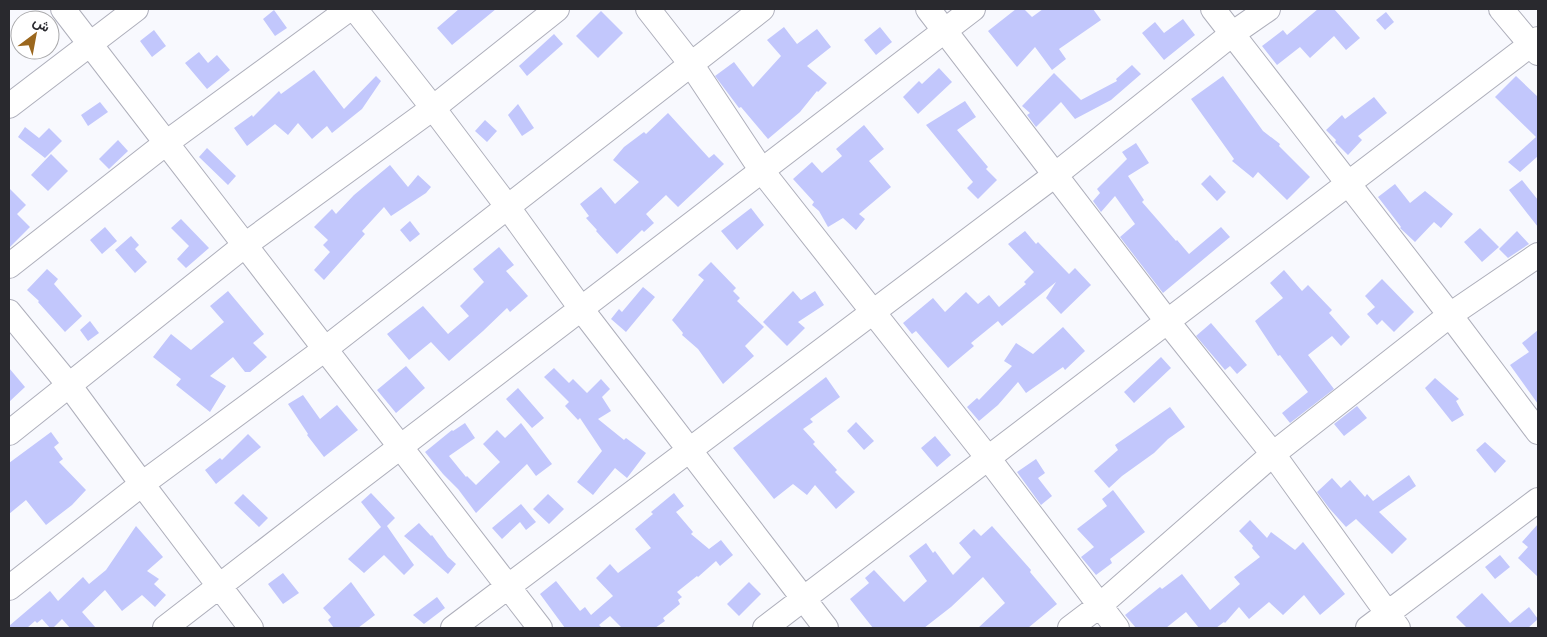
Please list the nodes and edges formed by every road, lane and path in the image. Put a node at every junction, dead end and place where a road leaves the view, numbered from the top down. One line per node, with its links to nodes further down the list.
1 (63, 9): 15 (street)
2 (136, 9): 15 (street)
3 (349, 9): 20 (street)
4 (355, 9): 19 (street)
5 (557, 9): 19 (street)
6 (648, 9): 17 (street)
7 (762, 9): 17 (street)
8 (928, 9): 13 (street)
9 (974, 9): 13 (street)
10 (1213, 9): 14 (street)
11 (1268, 9): 14 (street)
12 (1501, 9): 16 (street)
13 (945, 31): 21 (street); 22 (street)
14 (1232, 34): 22 (street); 23 (street)
15 (90, 43): 18 (street); 20 (street)
16 (1536, 45): 23 (street)
17 (691, 64): 21 (street); 24 (street)
18 (9, 106)
19 (433, 108): 24 (street); 25 (street)
20 (166, 143): 25 (street); 27 (street)
21 (762, 171): 28 (street); 30 (street)
22 (1055, 175): 30 (street); 32 (street)
23 (1347, 184): 31 (street); 32 (street)
24 (507, 206): 28 (street); 33 (street)
25 (245, 245): 33 (street); 34 (street)
26 (1538, 255): 31 (street)
27 (9, 266)
28 (582, 310): 37 (street); 38 (street)
29 (9, 312): 34 (street)
30 (873, 313): 38 (street); 40 (street)
31 (1450, 315): 35 (street); 39 (street)
32 (1167, 321): 39 (street); 40 (street)
33 (325, 349): 37 (street); 41 (street)
34 (69, 385): 36 (street); 41 (street)
35 (1538, 432)
36 (9, 433)
37 (400, 446): 43 (street); 44 (street)
38 (690, 450): 43 (street); 46 (street)
39 (1272, 454): 47 (street); 48 (street)
40 (988, 458): 46 (street); 47 (street)
41 (142, 484): 44 (street); 45 (street)
42 (1538, 500): 48 (street)
43 (508, 586): 51 (street); 52 (street)
44 (218, 587): 49 (street); 50 (street)
45 (9, 588)
46 (803, 599): 53 (street); 54 (street)
47 (1099, 606): 55 (street); 56 (street)
48 (1393, 621): 57 (street)
49 (165, 628)
50 (251, 628)
51 (453, 628)
52 (540, 628)
53 (765, 628)
54 (826, 628)
55 (1070, 628)
56 (1117, 628)
57 (1368, 628)

